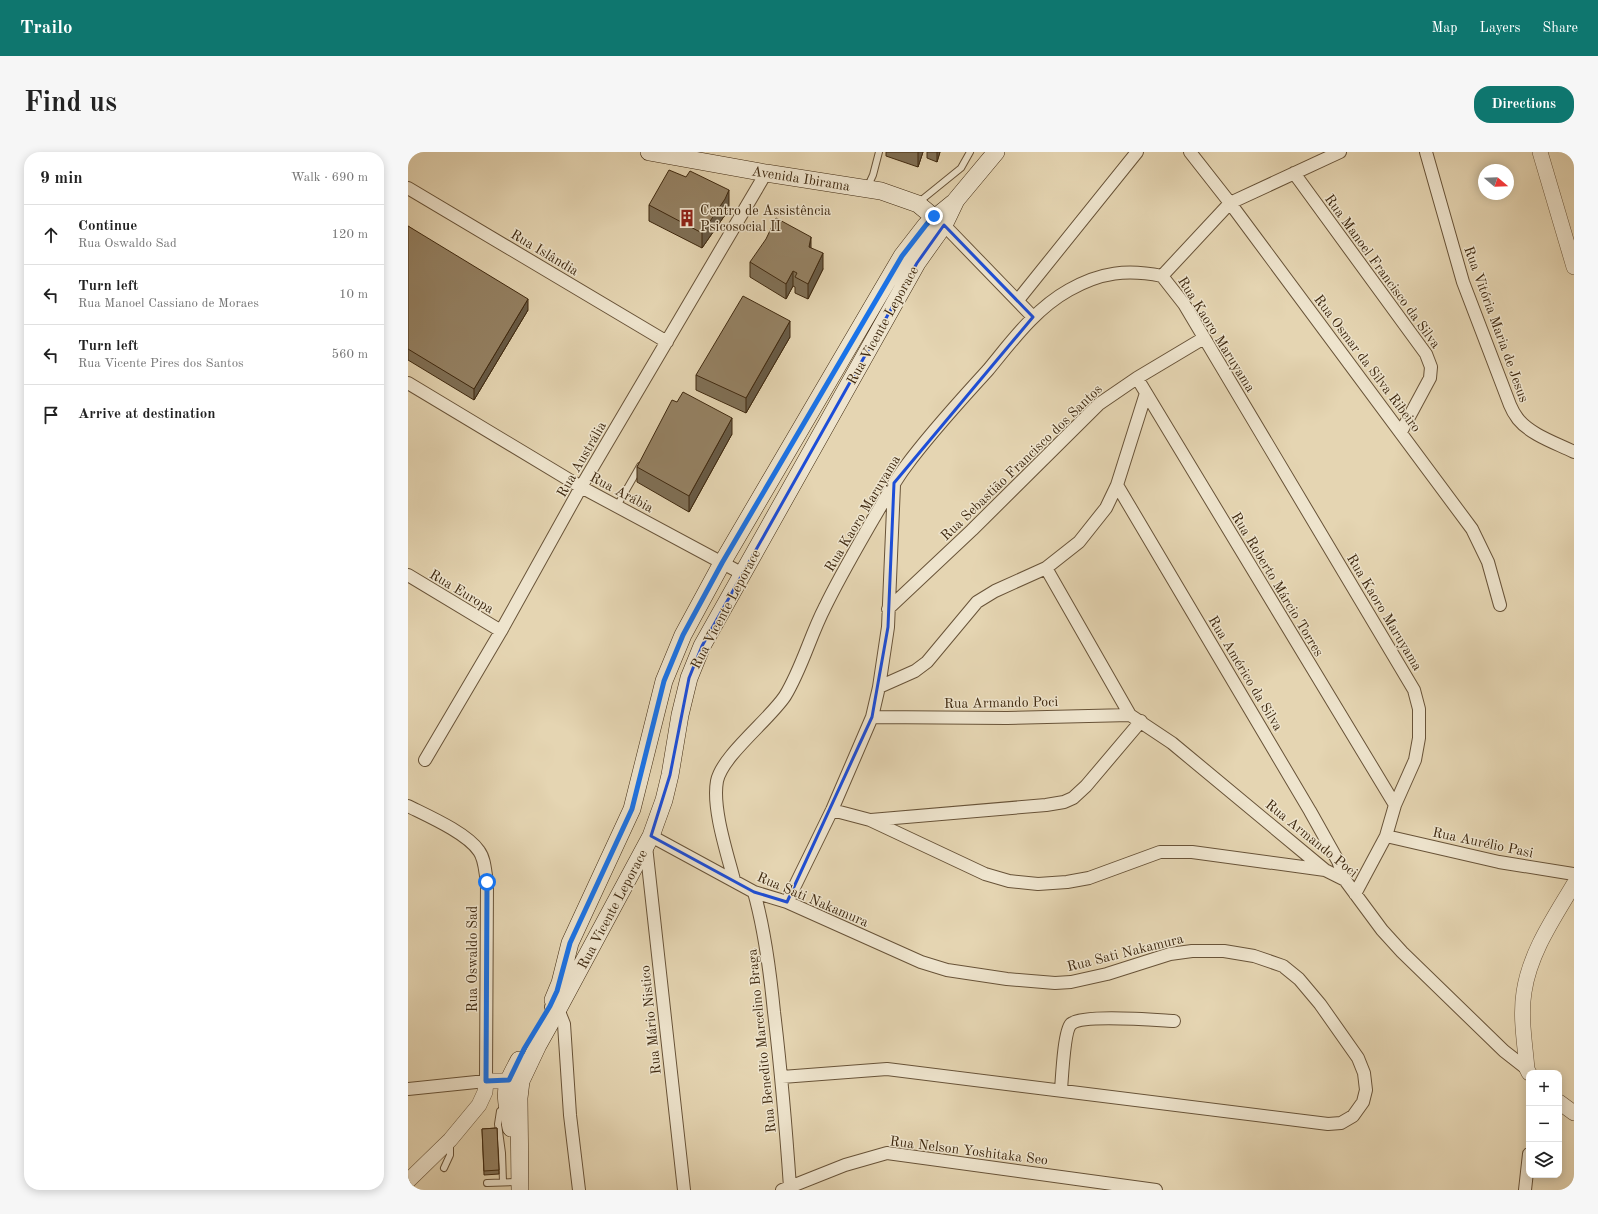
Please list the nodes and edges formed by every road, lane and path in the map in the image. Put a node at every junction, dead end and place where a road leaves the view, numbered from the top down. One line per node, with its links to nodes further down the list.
1 (649, 152): 10 (main road, Avenida Ibirama)
2 (879, 152): 13 (lane)
3 (970, 152): 15 (lane)
4 (996, 152): 16 (main road, Rua Vicente Leporace)
5 (1137, 152): 19 (street)
6 (1190, 152): 14 (street, Rua Osmar da Silva Ribeiro)
7 (1340, 152): 11 (street)
8 (1426, 152): 27 (street, Rua Vitória Maria de Jesus)
9 (1540, 152): 17 (street)
10 (766, 173): 13 (main road, Avenida Ibirama); 22 (street, Rua Austrália)
11 (1294, 173): 14 (street); 26 (street, Rua Manoel Francisco da Silva)
12 (408, 188): 22 (street, Rua Islândia)
13 (867, 188): 15 (main road, Avenida Ibirama)
14 (1230, 203): 18 (street); 26 (street, Rua Osmar da Silva Ribeiro)
15 (918, 204): 16 (main road, Avenida Ibirama)
16 (939, 221): 19 (street); 33 (main road); 35 (main road, Rua Vicente Leporace)
17 (1574, 267)
18 (1162, 276): 20 (street, Rua Kaoro Maruyama); 21 (street, Rua Kaoro Maruyama)
19 (1018, 300): 20 (street)
20 (1033, 317): 29 (street, Rua Kaoro Maruyama)
21 (1204, 338): 23 (street, Rua Sebastião Francisco dos Santos); 45 (street, Rua Kaoro Maruyama)
22 (667, 342): 31 (street, Rua Austrália)
23 (1137, 378): 25 (street, Rua Roberto Márcio Torres); 38 (street, Rua Sebastião Francisco dos Santos)
24 (408, 383): 31 (street, Rua Arábia)
25 (1146, 393): 30 (street); 45 (street, Rua Roberto Márcio Torres)
26 (1401, 432): 37 (street, Rua Osmar da Silva Ribeiro)
27 (1574, 452)
28 (644, 459): 32 (lane)
29 (894, 483): 38 (street); 55 (street, Rua Kaoro Maruyama)
30 (1117, 485): 34 (street); 56 (street, Rua Américo da Silva)
31 (581, 487): 32 (street, Rua Arábia); 39 (street, Rua Austrália)
32 (616, 506): 33 (street, Rua Arábia)
33 (722, 563): 35 (street, Rua Arábia); 61 (main road)
34 (1046, 568): 40 (street); 41 (street)
35 (742, 574): 52 (main road, Rua Vicente Leporace)
36 (408, 575): 39 (street, Rua Europa)
37 (1500, 605)
38 (888, 609): 40 (street)
39 (501, 631): 44 (street, Rua Austrália)
40 (879, 687): 42 (street)
41 (1130, 715): 42 (street, Rua Armando Poci); 43 (street, Rua Armando Poci)
42 (872, 718): 47 (street)
43 (1141, 721): 48 (street); 53 (street, Rua Armando Poci)
44 (425, 760)
45 (1395, 805): 50 (street, Rua Kaoro Maruyama)
46 (408, 806): 69 (street, Rua Oswaldo Sad)
47 (832, 810): 49 (street); 60 (street)
48 (908, 817): 49 (street); 51 (street)
49 (870, 820): 51 (street)
50 (1386, 836): 54 (street, Rua Aurélio Pasi); 59 (street, Rua Kaoro Maruyama)
51 (909, 838): 53 (street)
52 (649, 841): 55 (street, Rua Sati Nakamura); 62 (main road, Rua Vicente Leporace); 83 (street, Rua Mário Nistico)
53 (1325, 870): 56 (street, Rua Armando Poci)
54 (1574, 874)
55 (734, 880): 58 (street, Rua Sati Nakamura)
56 (1345, 880): 59 (street, Rua Armando Poci)
57 (1574, 884): 66 (street)
58 (754, 892): 60 (street, Rua Sati Nakamura); 67 (street, Rua Benedito Marcelino Braga)
59 (1355, 894): 65 (street, Rua Armando Poci)
60 (787, 902): 71 (street, Rua Sati Nakamura)
61 (570, 943): 62 (main road); 63 (main road)
62 (588, 954): 63 (main road, Rua Vicente Leporace)
63 (554, 1009): 68 (main road, Rua Vicente Leporace); 82 (street)
64 (1174, 1021): 71 (street)
65 (1527, 1070)
66 (1528, 1070)
67 (782, 1078): 71 (street, Rua Sati Nakamura); 81 (street, Rua Benedito Marcelino Braga)
68 (515, 1080): 69 (street); 72 (main road, Rua Vicente Leporace)
69 (486, 1081): 70 (street); 75 (street)
70 (408, 1089)
71 (1061, 1090)
72 (513, 1104): 80 (main road, Rua Vicente Leporace); 80 (lane)
73 (1562, 1104): 74 (street)
74 (1574, 1112)
75 (450, 1140): 76 (lane); 78 (street)
76 (444, 1168)
77 (1526, 1178): 85 (street)
78 (408, 1181)
79 (488, 1182): 80 (lane)
80 (514, 1185)
81 (786, 1189): 84 (street, Rua Nelson Yoshitaka Seo)
82 (580, 1190)
83 (684, 1190)
84 (1156, 1190)
85 (1525, 1190)

